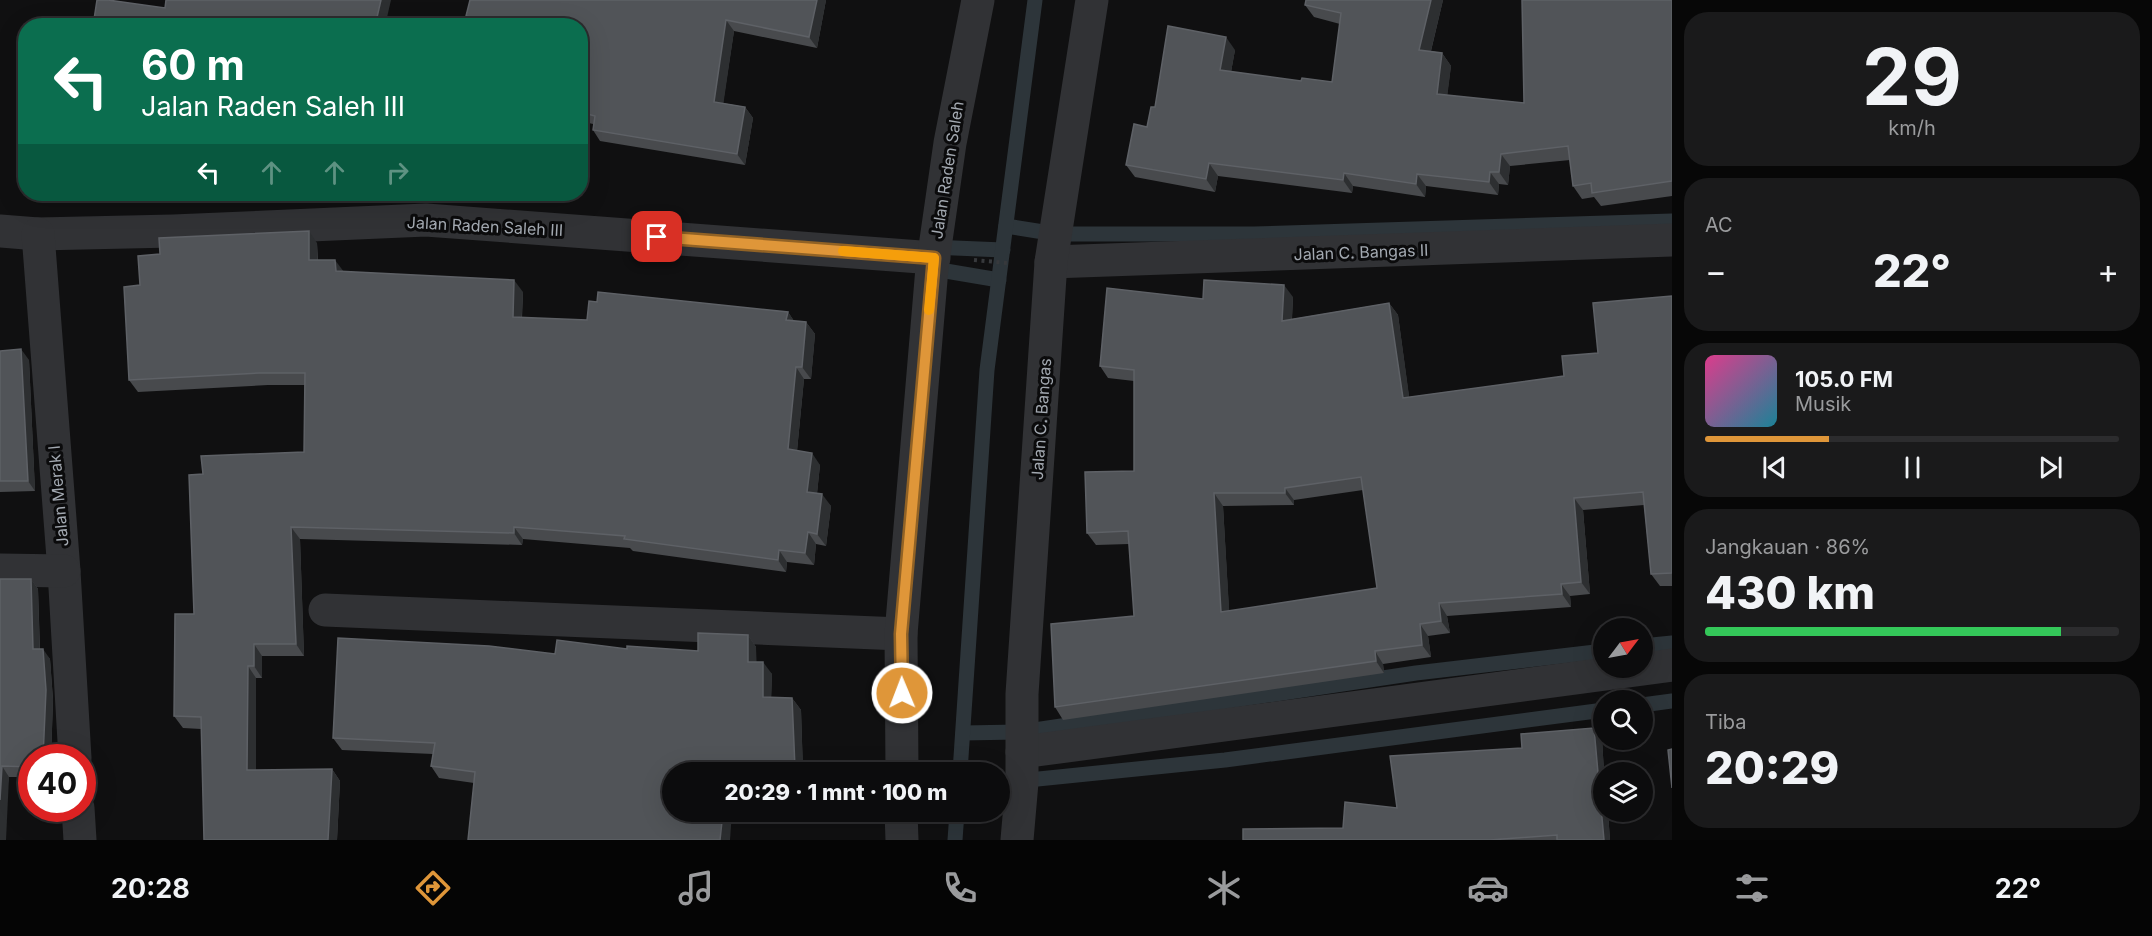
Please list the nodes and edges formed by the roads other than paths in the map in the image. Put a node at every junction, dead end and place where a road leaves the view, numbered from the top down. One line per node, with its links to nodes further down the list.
1 (978, 0): 6 (street, Jalan Raden Saleh)
2 (1092, 0): 7 (street, Jalan C. Bangas)
3 (0, 231): 4 (street, Jalan Raden Saleh III)
4 (38, 234): 6 (street, Jalan Raden Saleh III); 9 (street, Jalan Merak I)
5 (1672, 240): 7 (street, Jalan C. Bangas II)
6 (934, 258): 11 (street, Jalan Raden Saleh)
7 (1035, 263): 14 (street, Jalan C. Bangas)
8 (0, 570): 9 (street)
9 (64, 571): 13 (street, Jalan Merak I)
10 (325, 610): 11 (street)
11 (901, 634): 15 (street, Jalan Raden Saleh)
12 (1672, 665): 14 (street)
13 (74, 744)
14 (1022, 752): 20 (street, Jalan C. Bangas)
15 (902, 762)
16 (79, 822): 18 (street)
17 (902, 822): 19 (street)
18 (80, 840)
19 (902, 840)
20 (1017, 840)

